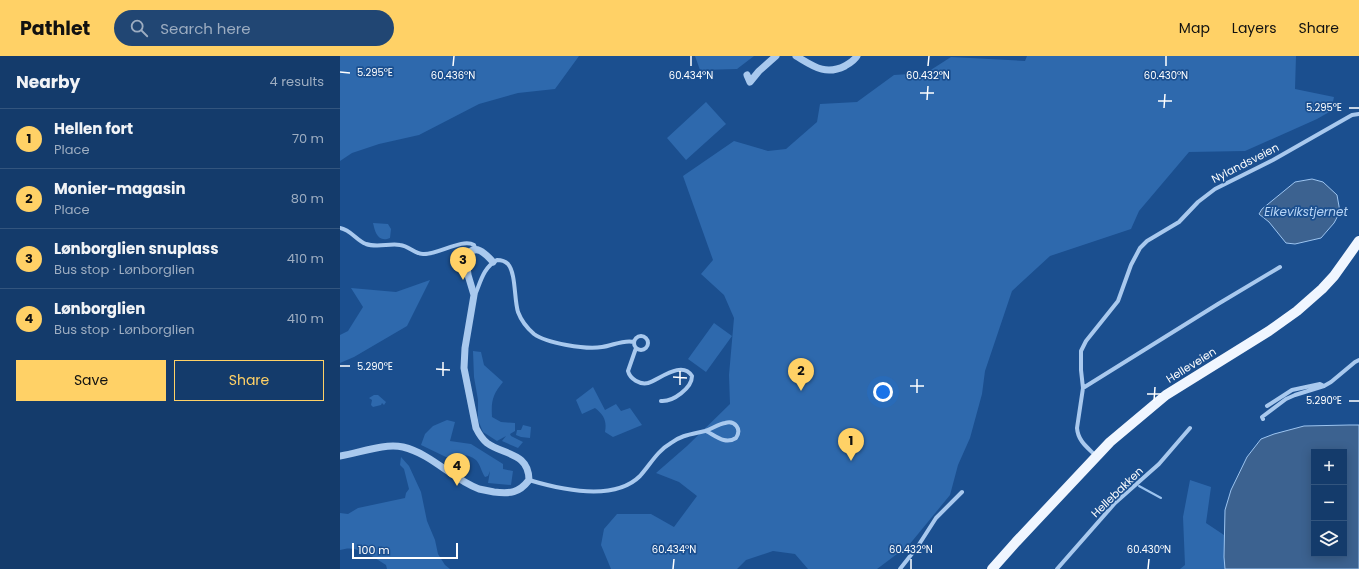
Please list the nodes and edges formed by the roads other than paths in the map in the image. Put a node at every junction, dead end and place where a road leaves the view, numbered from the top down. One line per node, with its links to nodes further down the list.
1 (776, 56): 4 (street)
2 (796, 56): 3 (street)
3 (857, 56)
4 (747, 75)
5 (1359, 114): 16 (street, Nylandsveien)
6 (340, 228): 8 (street)
7 (1359, 241): 23 (main road, Helleveien)
8 (476, 250): 9 (street); 11 (street)
9 (493, 262): 11 (street); 12 (street)
10 (1280, 267): 16 (street)
11 (474, 295): 24 (street)
12 (634, 342): 13 (street); 13 (street)
13 (636, 348): 17 (street)
14 (1359, 360): 15 (street)
15 (1324, 386): 18 (street); 19 (street)
16 (1083, 388): 23 (street, Nylandsveien)
17 (661, 401)
18 (1267, 406)
19 (1262, 419)
20 (1190, 428): 28 (street, Hellebakken)
21 (706, 431): 21 (street); 24 (street)
22 (340, 456): 24 (street)
23 (1097, 456): 27 (main road, Helleveien)
24 (529, 480)
25 (962, 492): 26 (street)
26 (900, 569)
27 (992, 569)
28 (1057, 569)

